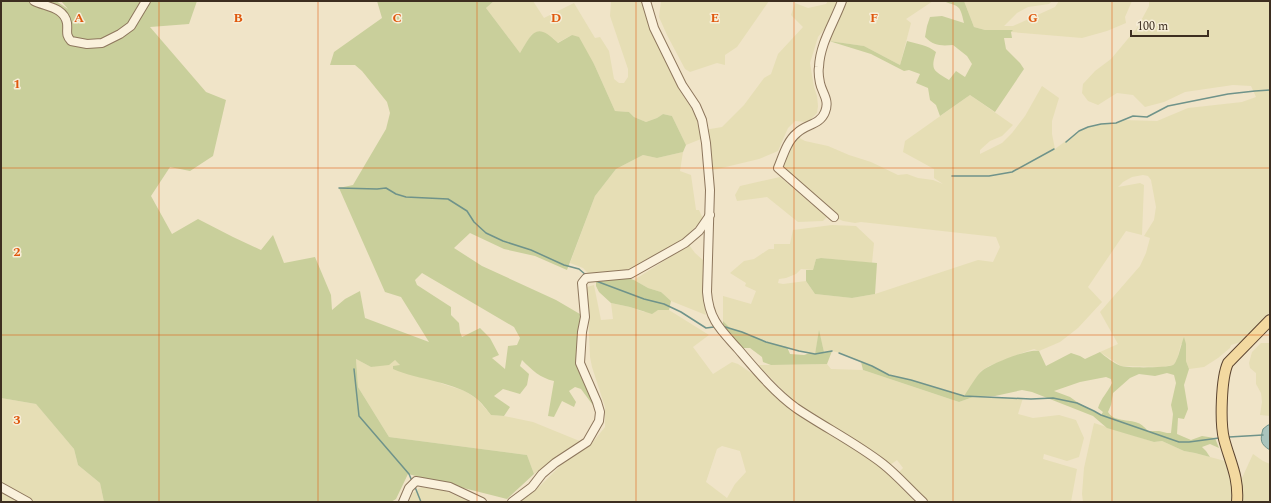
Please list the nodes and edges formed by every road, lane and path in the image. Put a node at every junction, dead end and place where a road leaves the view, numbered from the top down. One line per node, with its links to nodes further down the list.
1 (34, 1): 2 (street)
2 (146, 1)
3 (646, 1): 5 (street)
4 (842, 1): 6 (street)
5 (710, 215): 12 (street); 13 (street)
6 (834, 217)
7 (1270, 320): 14 (main road)
8 (1, 486): 9 (street)
9 (28, 502)
10 (403, 502): 11 (street)
11 (482, 502)
12 (512, 502)
13 (922, 502)
14 (1236, 502)

